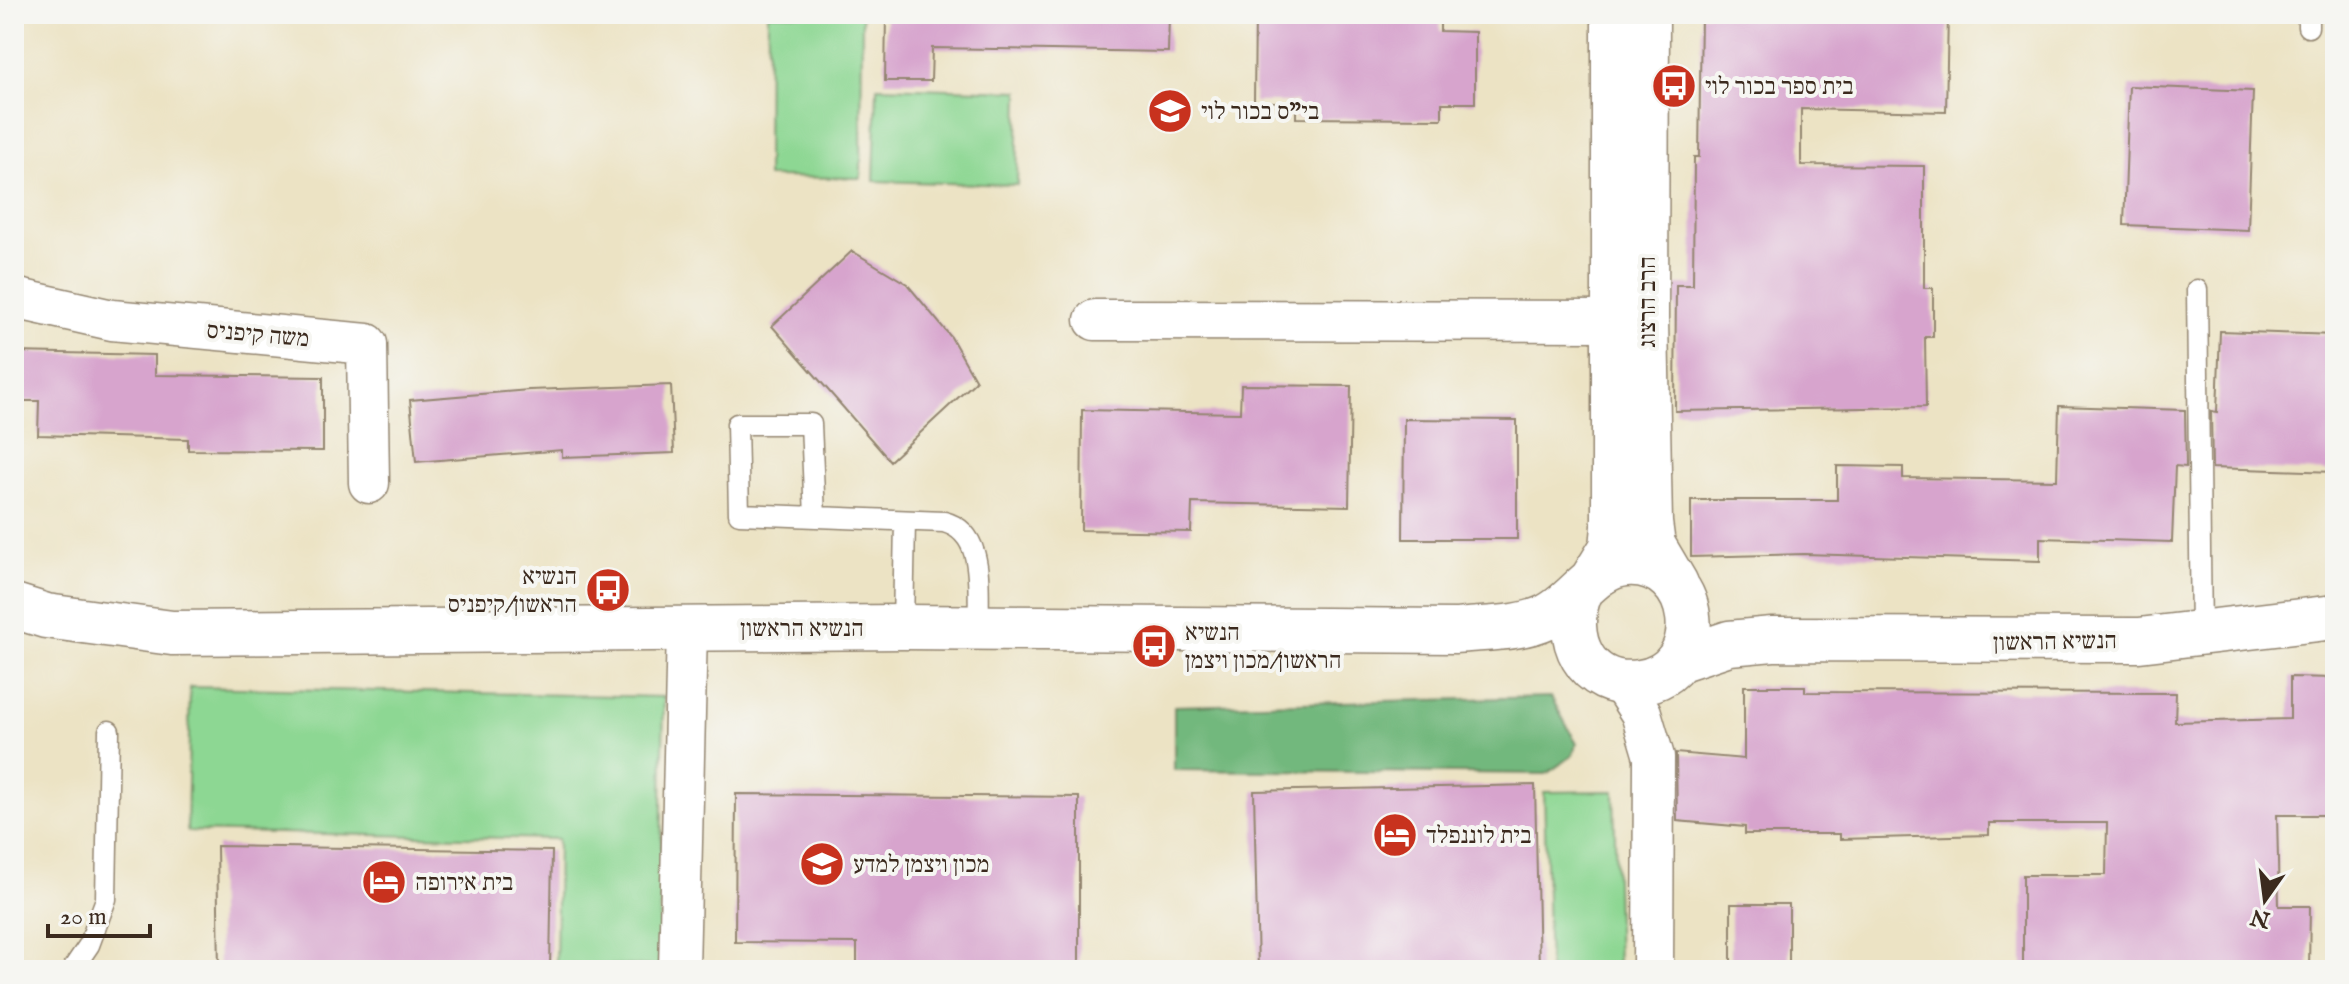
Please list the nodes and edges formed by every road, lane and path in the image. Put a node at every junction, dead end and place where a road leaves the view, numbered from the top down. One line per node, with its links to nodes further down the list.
1 (1614, 14): 6 (street, הרב הרצוג)
2 (1647, 14): 11 (street, הרב הרצוג)
3 (2197, 290): 20 (lane)
4 (14, 298): 7 (street, משה קיפניס)
5 (1095, 320): 6 (street)
6 (1614, 321): 10 (street, הרב הרצוג)
7 (369, 483)
8 (815, 517): 8 (lane); 9 (lane)
9 (905, 521): 14 (lane); 15 (lane)
10 (1586, 585): 11 (street, הנשיא הראשון); 18 (street, הנשיא הראשון); 22 (street)
11 (1681, 592): 21 (street, הנשיא הראשון); 23 (street)
12 (14, 606): 17 (street, הנשיא הראשון)
13 (2335, 617): 20 (street, הנשיא הראשון)
14 (903, 627): 15 (street, הנשיא הראשון); 16 (street, הנשיא הראשון)
15 (979, 627): 18 (street, הנשיא הראשון)
16 (687, 628): 17 (street, הנשיא הראשון); 27 (street)
17 (148, 631): 19 (street, הנשיא הראשון)
18 (1456, 631): 22 (street, הנשיא הראשון)
19 (14, 635)
20 (2201, 635): 21 (street, הנשיא הראשון)
21 (1773, 639): 23 (street, הנשיא הראשון)
22 (1581, 656): 24 (street, הנשיא הראשון)
23 (1678, 660): 24 (street, הנשיא הראשון)
24 (1621, 682): 28 (street)
25 (109, 731): 26 (lane)
26 (72, 970)
27 (679, 970)
28 (1653, 970)

